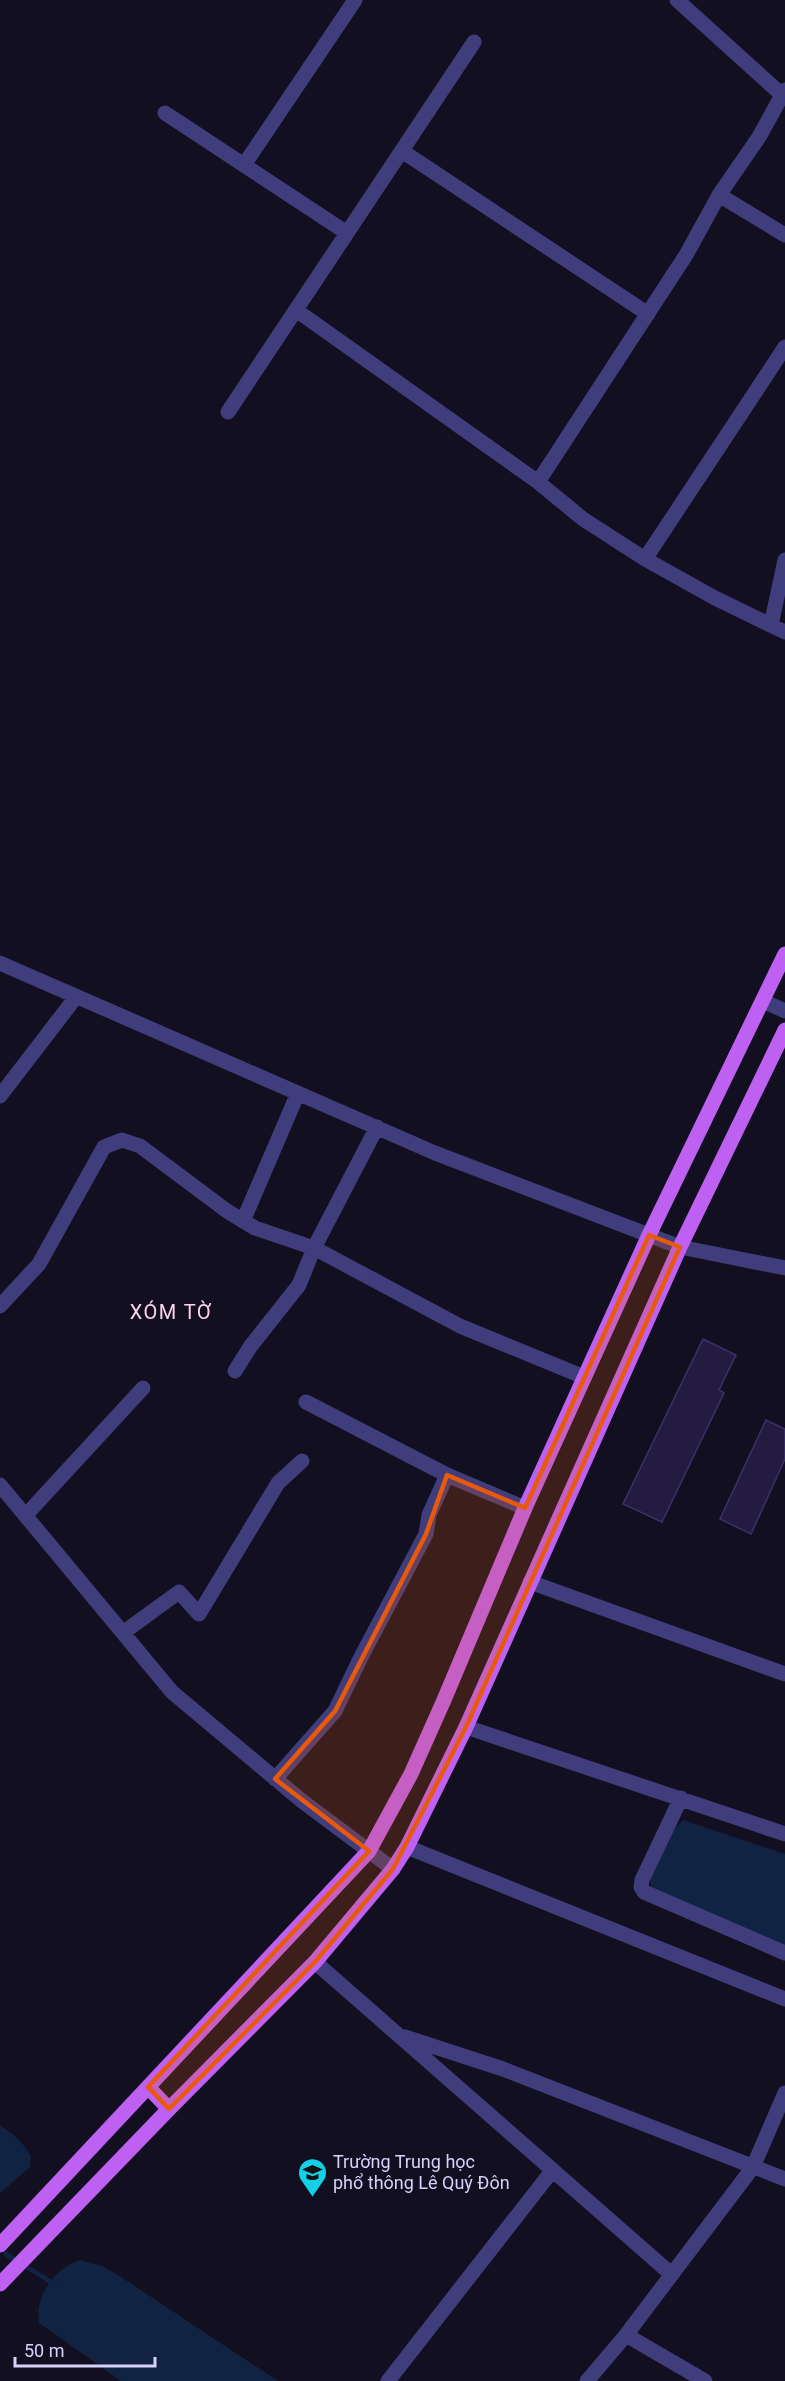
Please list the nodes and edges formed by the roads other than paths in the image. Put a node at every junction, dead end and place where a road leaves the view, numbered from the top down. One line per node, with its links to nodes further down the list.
1 (355, 0): 7 (street)
2 (677, 0): 4 (street)
3 (474, 42): 6 (street)
4 (784, 93): 8 (street)
5 (165, 113): 7 (street)
6 (402, 151): 9 (street); 12 (street)
7 (244, 165): 9 (street)
8 (719, 195): 10 (street); 12 (street)
9 (347, 233): 11 (street)
10 (785, 235)
11 (296, 310): 14 (street); 15 (street)
12 (648, 314): 15 (street)
13 (785, 347): 16 (street)
14 (228, 412)
15 (538, 482): 16 (street)
16 (645, 559): 18 (street)
17 (785, 560): 18 (street)
18 (778, 629)
19 (785, 954): 22 (main road)
20 (0, 963): 21 (street)
21 (76, 997): 25 (street); 26 (street)
22 (763, 1001): 23 (street); 29 (main road)
23 (785, 1011)
24 (785, 1030): 30 (main road)
25 (298, 1093): 27 (street); 28 (street)
26 (0, 1096)
27 (377, 1127): 29 (street); 31 (street)
28 (243, 1221): 31 (street); 33 (street)
29 (649, 1235): 30 (street); 35 (main road)
30 (680, 1247): 32 (street); 43 (main road)
31 (314, 1248): 34 (street); 35 (street)
32 (785, 1268)
33 (0, 1306)
34 (235, 1371)
35 (584, 1377): 41 (main road)
36 (143, 1388): 42 (street)
37 (306, 1402): 39 (street)
38 (302, 1461): 44 (street)
39 (447, 1475): 41 (street); 47 (street)
40 (0, 1485): 42 (street)
41 (525, 1508): 51 (main road)
42 (26, 1515): 44 (street)
43 (530, 1582): 45 (street); 46 (main road)
44 (124, 1632): 47 (street)
45 (785, 1674)
46 (466, 1727): 48 (street); 50 (main road)
47 (275, 1779): 51 (street)
48 (681, 1798): 49 (street); 53 (street)
49 (785, 1834)
50 (407, 1847): 52 (main road); 55 (street)
51 (369, 1851): 52 (street); 57 (main road)
52 (393, 1869): 54 (main road)
53 (785, 1953)
54 (315, 1962): 56 (street); 59 (main road)
55 (785, 1999)
56 (399, 2036): 60 (street); 61 (street)
57 (148, 2087): 59 (main road); 63 (main road)
58 (785, 2094): 60 (street)
59 (169, 2109): 65 (main road)
60 (753, 2167): 62 (street); 64 (street)
61 (552, 2170): 64 (street); 67 (street)
62 (785, 2179)
63 (0, 2245)
64 (670, 2273): 66 (street)
65 (0, 2284)
66 (626, 2335): 68 (street); 69 (street)
67 (395, 2379)
68 (587, 2381)
69 (705, 2381)

